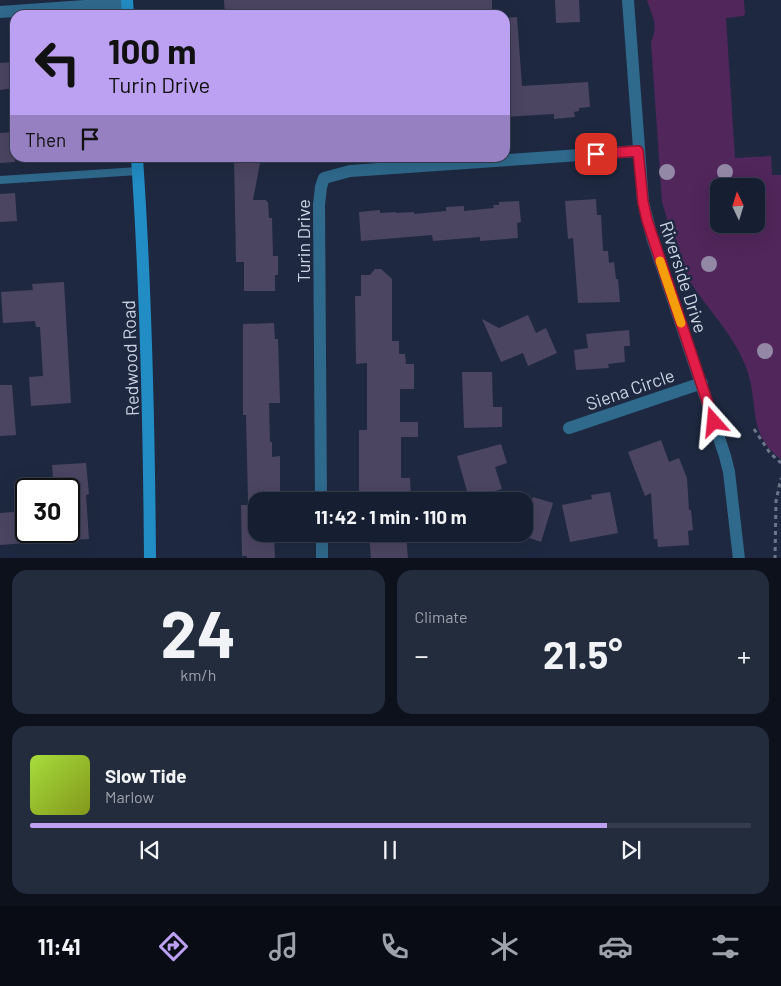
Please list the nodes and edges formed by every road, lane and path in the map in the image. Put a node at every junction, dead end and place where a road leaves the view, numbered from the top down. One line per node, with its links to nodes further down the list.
1 (628, 0): 4 (street, Riverside Drive)
2 (127, 6): 3 (street)
3 (42, 10)
4 (638, 151): 5 (street, Turin Drive); 10 (street, Riverside Drive)
5 (510, 160)
6 (137, 162): 8 (main road, Redwood Road)
7 (480, 162): 15 (street, Turin Drive)
8 (138, 171): 9 (lane); 17 (main road, Redwood Road)
9 (0, 180)
10 (702, 383): 11 (street, Siena Circle); 19 (street, Riverside Drive)
11 (569, 428)
12 (754, 429): 13 (path)
13 (781, 463)
14 (781, 478): 20 (path)
15 (322, 492)
16 (322, 542): 18 (street)
17 (150, 558)
18 (322, 558)
19 (739, 558)
20 (775, 558)

